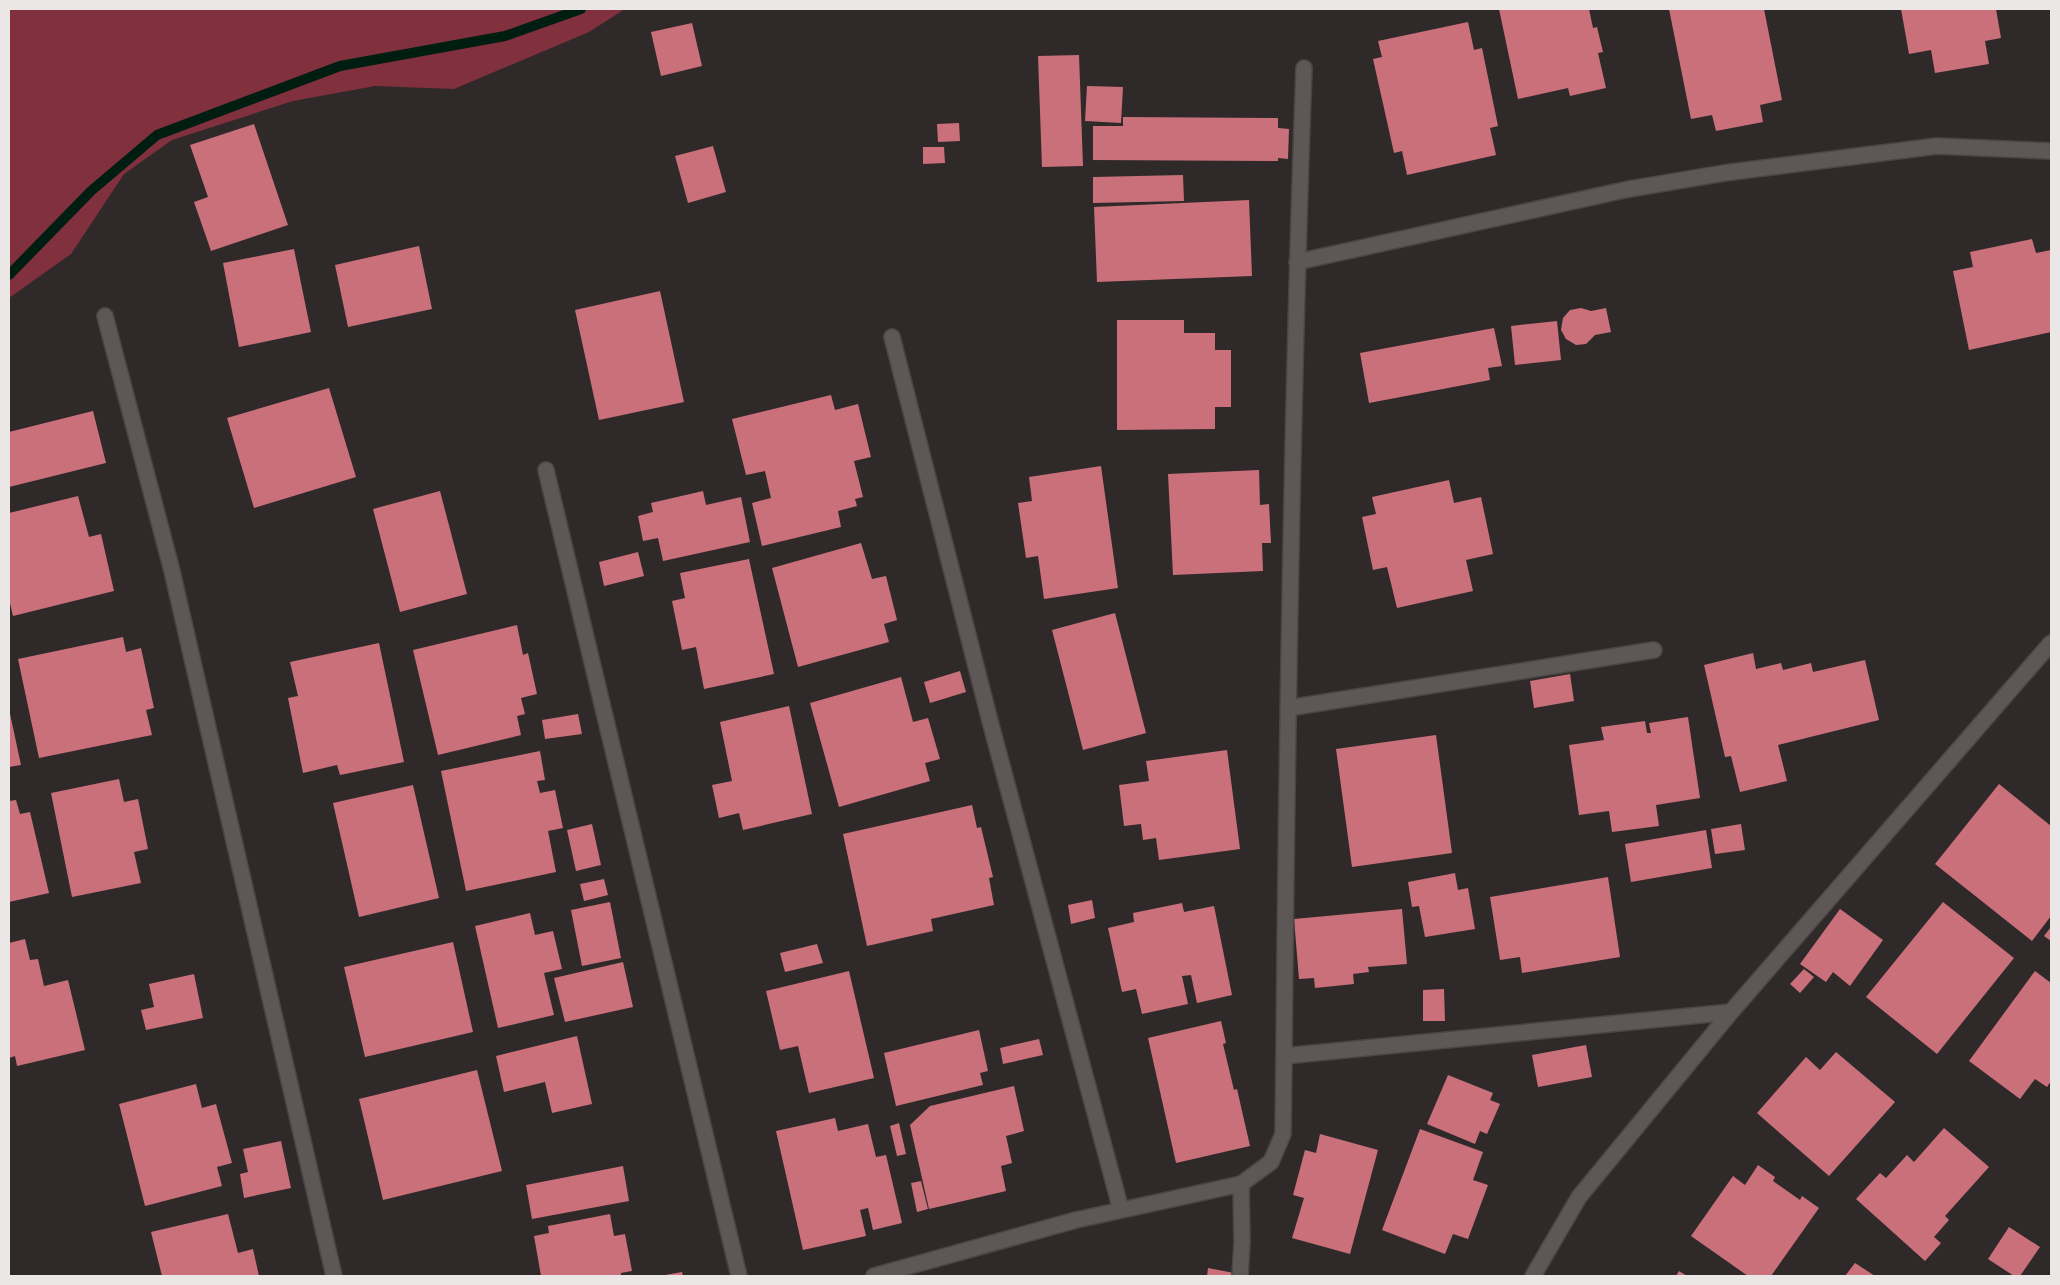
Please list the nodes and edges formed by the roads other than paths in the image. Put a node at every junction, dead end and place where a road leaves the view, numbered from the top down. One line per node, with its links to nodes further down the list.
1 (1304, 68): 3 (street)
2 (2051, 151): 3 (street)
3 (1297, 262): 9 (street)
4 (105, 316): 14 (street)
5 (892, 337): 13 (street)
6 (546, 470): 15 (street)
7 (2051, 644): 10 (street)
8 (1654, 650): 9 (street)
9 (1288, 708): 11 (street)
10 (1731, 1012): 11 (street); 18 (street)
11 (1284, 1056): 12 (street)
12 (1241, 1184): 13 (street); 17 (street)
13 (1121, 1210): 16 (street)
14 (334, 1276)
15 (739, 1276)
16 (874, 1276)
17 (1240, 1276)
18 (1533, 1276)

